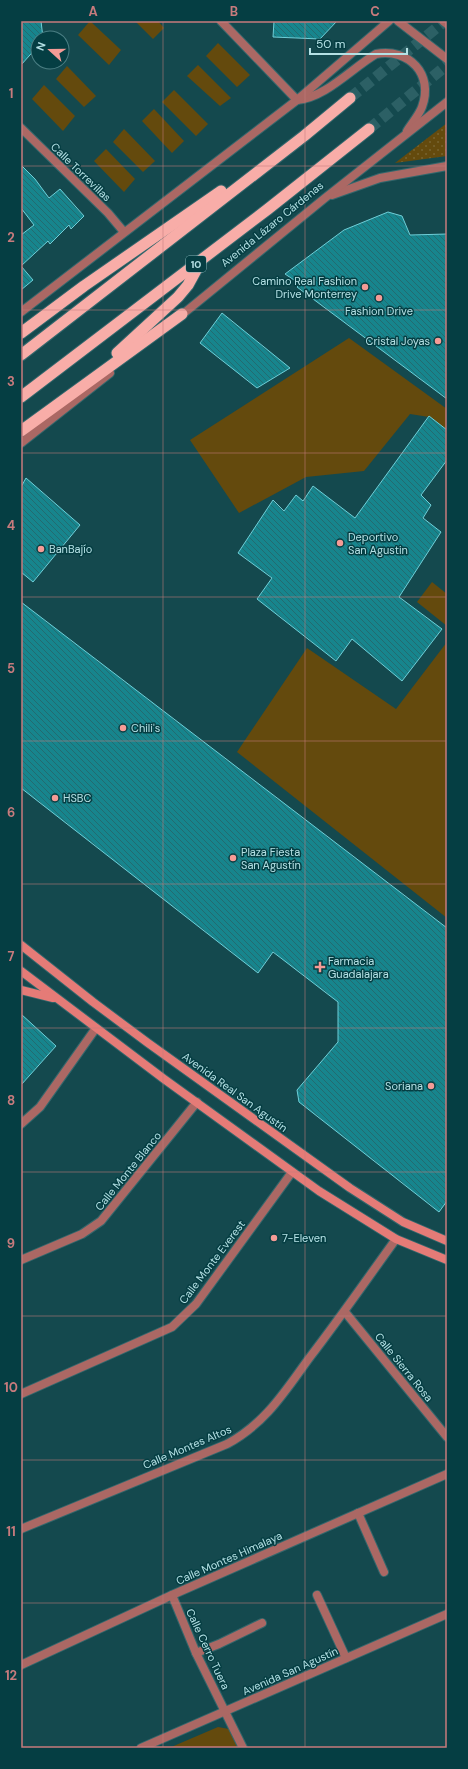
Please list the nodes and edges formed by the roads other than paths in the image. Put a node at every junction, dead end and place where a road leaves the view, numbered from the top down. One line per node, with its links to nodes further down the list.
1 (221, 21): 8 (street)
2 (389, 21): 8 (street)
3 (398, 21): 6 (street)
4 (443, 21): 5 (street)
5 (447, 24)
6 (447, 59)
7 (350, 98): 12 (highway)
8 (297, 100): 13 (street); 16 (street)
9 (447, 102): 13 (street, Avenida Lázaro Cárdenas)
10 (21, 128): 16 (street, Calle Torrevillas)
11 (370, 129): 17 (highway, Avenida Lázaro Cárdenas / 10)
12 (304, 136): 20 (highway); 21 (highway)
13 (403, 136): 15 (street, Avenida Lázaro Cárdenas)
14 (447, 166): 15 (street)
15 (325, 198): 19 (street, Avenida Lázaro Cárdenas)
16 (124, 232): 18 (street)
17 (203, 259): 22 (highway); 23 (highway, Avenida Lázaro Cárdenas / 10)
18 (21, 312)
19 (182, 314): 22 (highway); 25 (street, Avenida Lázaro Cárdenas)
20 (21, 333)
21 (21, 355)
22 (74, 392): 24 (highway)
23 (21, 397)
24 (21, 431)
25 (21, 443)
26 (23, 948): 35 (main road, Avenida Real San Agustín)
27 (21, 971): 29 (main road)
28 (21, 990): 29 (main road)
29 (58, 1000): 30 (main road)
30 (96, 1028): 31 (main road); 32 (street)
31 (197, 1102): 33 (main road); 36 (street, Calle Monte Blanco)
32 (21, 1124)
33 (292, 1172): 34 (main road); 39 (street, Calle Monte Everest)
34 (396, 1239): 37 (main road); 38 (street, Calle Montes Altos)
35 (447, 1241)
36 (21, 1260)
37 (447, 1260)
38 (345, 1312): 40 (street, Calle Sierra Rosa); 43 (street, Calle Montes Altos)
39 (21, 1394)
40 (447, 1437)
41 (447, 1474): 42 (street, Calle Montes Himalaya)
42 (358, 1513): 44 (street); 45 (street, Calle Montes Himalaya)
43 (21, 1529)
44 (384, 1572)
45 (172, 1595): 49 (street, Calle Cerro Tuera); 51 (street, Calle Montes Himalaya)
46 (317, 1595): 50 (street)
47 (447, 1614): 50 (street, Avenida San Agustín)
48 (262, 1623): 49 (street)
49 (196, 1653): 52 (street, Calle Cerro Tuera)
50 (346, 1658): 52 (street, Avenida San Agustín)
51 (21, 1665)
52 (225, 1711): 53 (street, Avenida San Agustín); 54 (street, Calle Cerro Tuera)
53 (141, 1748)
54 (243, 1748)

